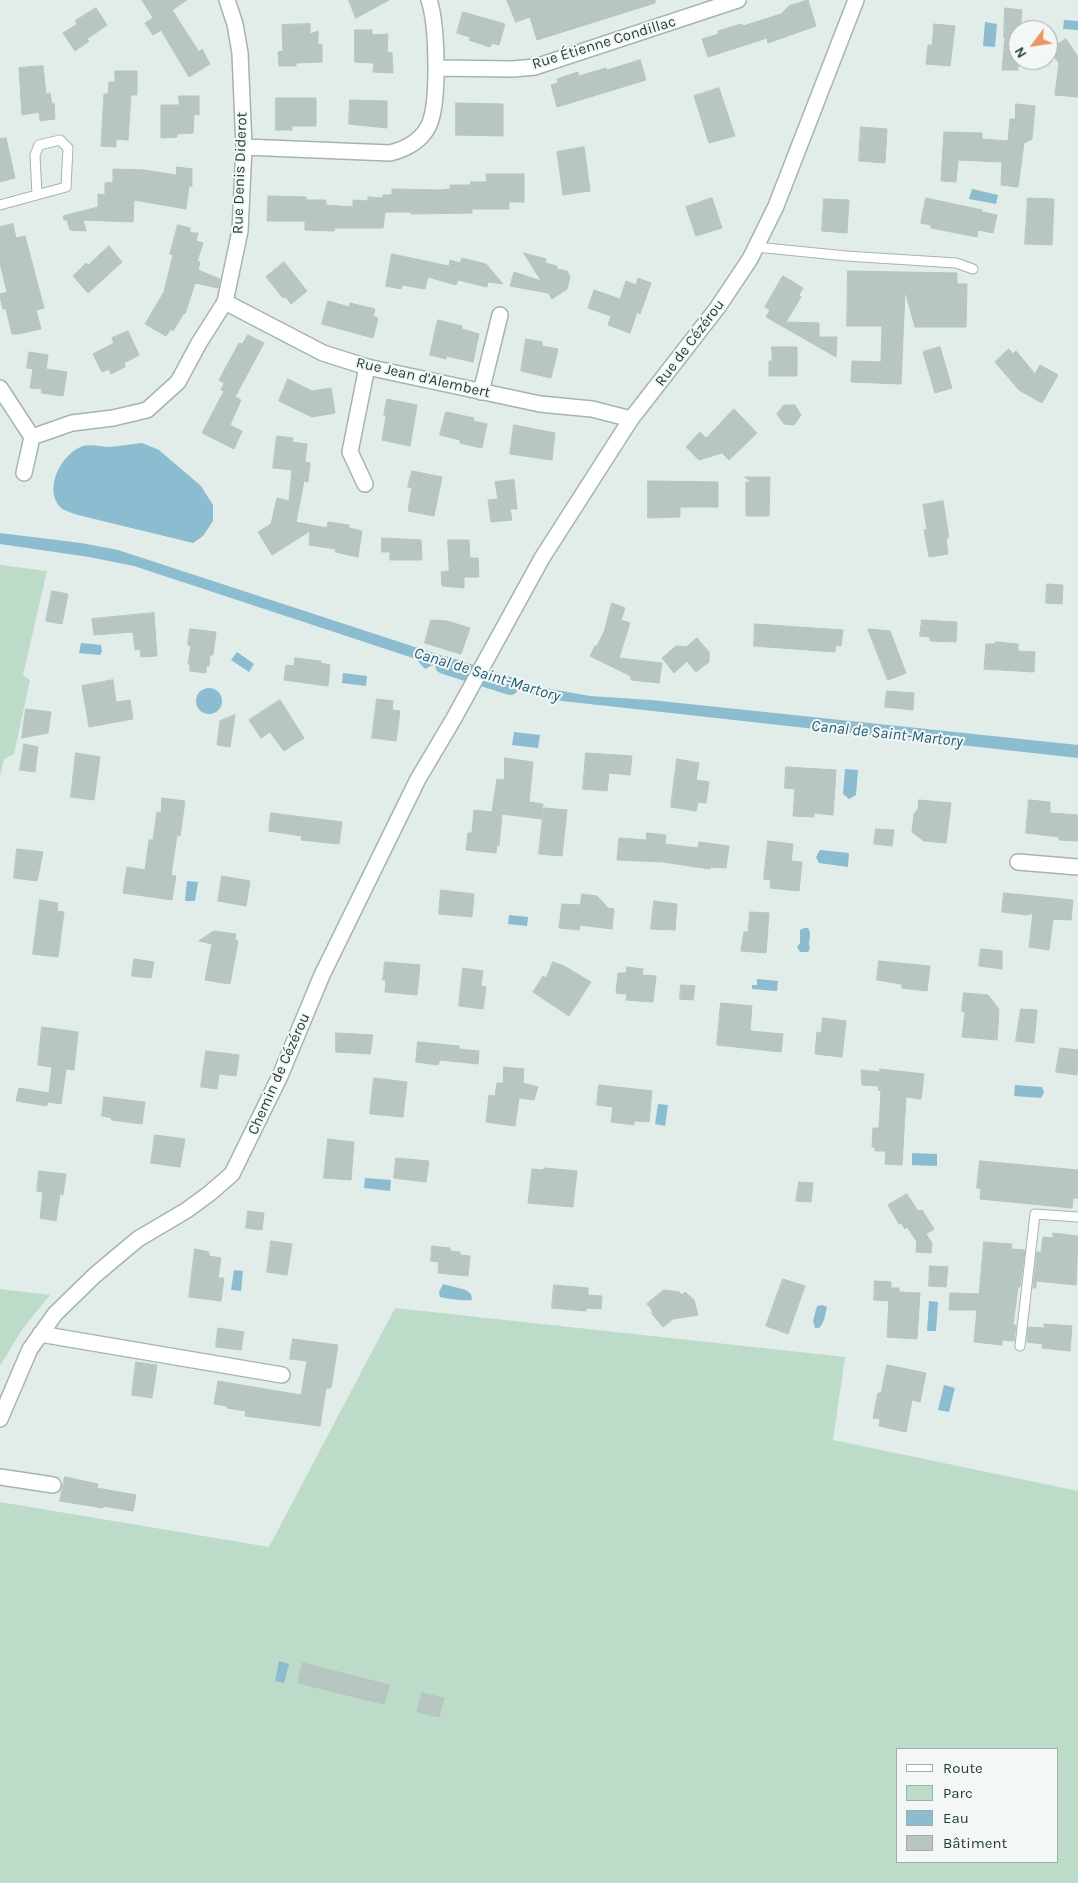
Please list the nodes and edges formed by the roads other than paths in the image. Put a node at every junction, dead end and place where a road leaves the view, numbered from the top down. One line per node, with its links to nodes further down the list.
1 (227, 0): 6 (street, Rue Denis Diderot)
2 (429, 0): 5 (street)
3 (738, 0): 5 (street, Rue Étienne Condillac)
4 (856, 0): 9 (street, Rue de Cézérou)
5 (436, 68): 6 (street)
6 (244, 147): 11 (street, Rue Denis Diderot)
7 (37, 195): 7 (lane); 8 (lane)
8 (0, 204)
9 (756, 247): 10 (lane); 16 (street, Rue de Cézérou)
10 (973, 270)
11 (225, 302): 13 (street, Rue Jean d'Alembert); 17 (street, Rue Denis Diderot)
12 (500, 315): 15 (street)
13 (366, 367): 15 (street, Rue Jean d'Alembert); 19 (street)
14 (0, 388): 17 (street)
15 (481, 392): 16 (street, Rue Jean d'Alembert)
16 (631, 419): 20 (street, Rue de Cézérou)
17 (32, 437): 18 (street)
18 (24, 473)
19 (365, 484)
20 (482, 666): 24 (street, Chemin de Cézérou)
21 (1018, 862): 22 (street)
22 (1078, 867)
23 (1078, 1217): 25 (lane)
24 (40, 1334): 26 (street); 27 (street, Chemin de Cézérou)
25 (1020, 1346)
26 (282, 1375)
27 (0, 1419)
28 (0, 1477): 29 (street)
29 (53, 1485)

